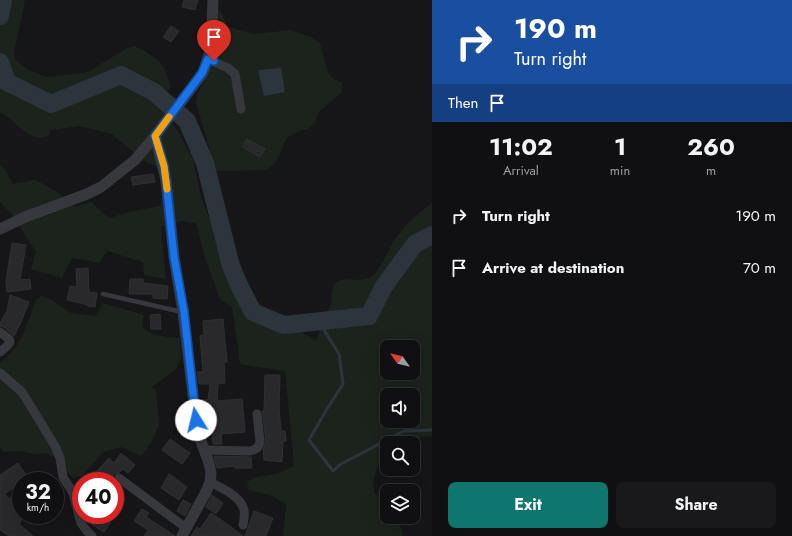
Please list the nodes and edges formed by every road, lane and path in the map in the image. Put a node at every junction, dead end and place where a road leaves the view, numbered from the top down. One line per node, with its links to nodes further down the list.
1 (213, 0): 2 (street)
2 (208, 59): 3 (street); 4 (street)
3 (241, 109)
4 (155, 136): 5 (street); 7 (street)
5 (0, 229)
6 (103, 294): 7 (lane)
7 (184, 312): 12 (street)
8 (0, 332): 9 (street)
9 (0, 352)
10 (0, 373): 17 (street)
11 (257, 414): 12 (street)
12 (204, 450): 14 (street)
13 (124, 482): 16 (street)
14 (210, 482): 15 (street); 16 (street)
15 (243, 526)
16 (184, 532)
17 (92, 536)

